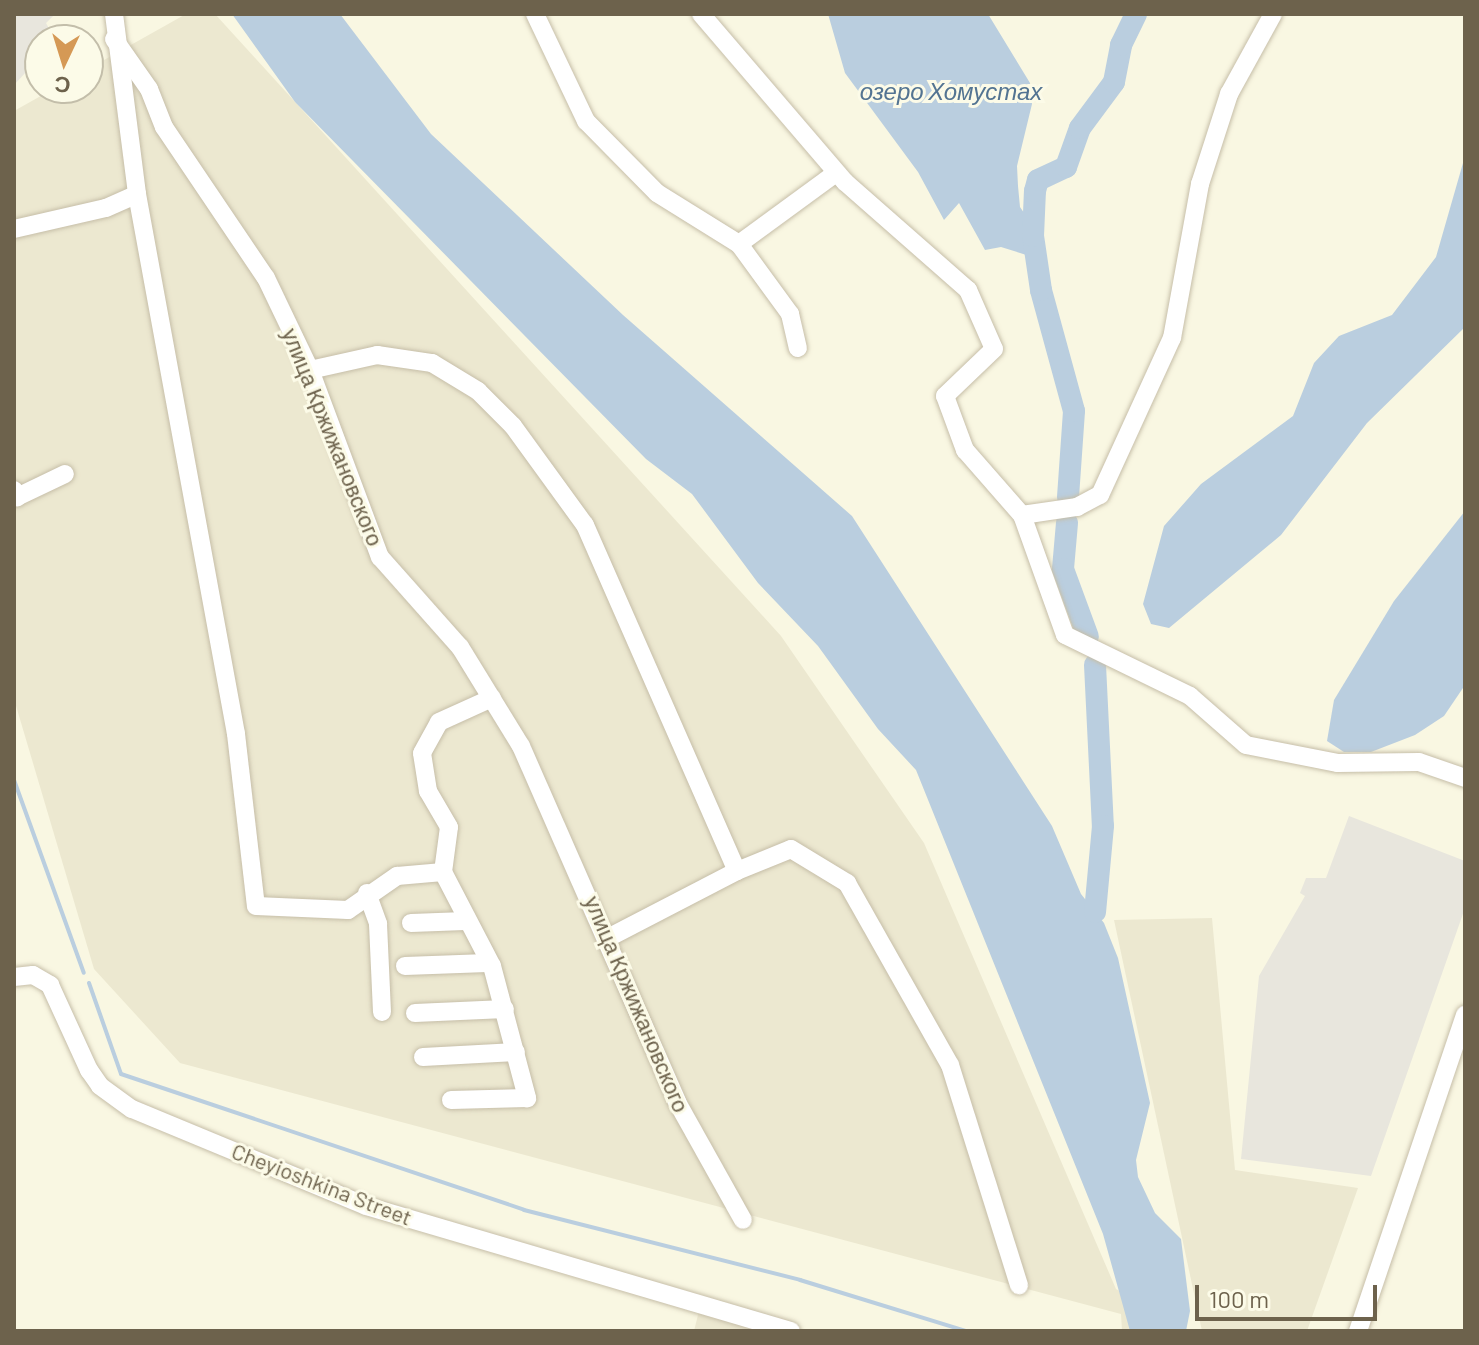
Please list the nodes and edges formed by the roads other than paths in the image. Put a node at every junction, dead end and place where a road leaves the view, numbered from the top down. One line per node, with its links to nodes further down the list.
1 (114, 14): 5 (street)
2 (535, 14): 9 (street)
3 (701, 14): 6 (street)
4 (1273, 14): 14 (street)
5 (114, 39): 7 (street); 11 (street, улица Кржижановского)
6 (836, 173): 9 (street); 14 (street)
7 (137, 194): 8 (street); 19 (street)
8 (14, 229)
9 (739, 244): 10 (street)
10 (798, 348)
11 (310, 370): 15 (street, улица Кржижановского); 17 (street)
12 (65, 474): 13 (street)
13 (14, 490)
14 (1022, 515): 16 (street)
15 (492, 698): 18 (street); 22 (street, улица Кржижановского)
16 (1465, 778)
17 (737, 871): 22 (street); 34 (street)
18 (443, 872): 19 (street); 20 (street)
19 (367, 893): 27 (street)
20 (465, 921): 21 (street); 23 (street)
21 (411, 923)
22 (608, 938): 33 (street, улица Кржижановского)
23 (487, 963): 24 (street); 26 (street)
24 (405, 966)
25 (14, 977): 35 (street, Cheyioshkina Street)
26 (505, 1009): 28 (street); 30 (street)
27 (382, 1012)
28 (415, 1013)
29 (1465, 1015): 36 (street)
30 (516, 1052): 31 (street); 32 (street)
31 (423, 1057)
32 (451, 1100)
33 (743, 1220)
34 (1019, 1285)
35 (791, 1331)
36 (1358, 1331)

